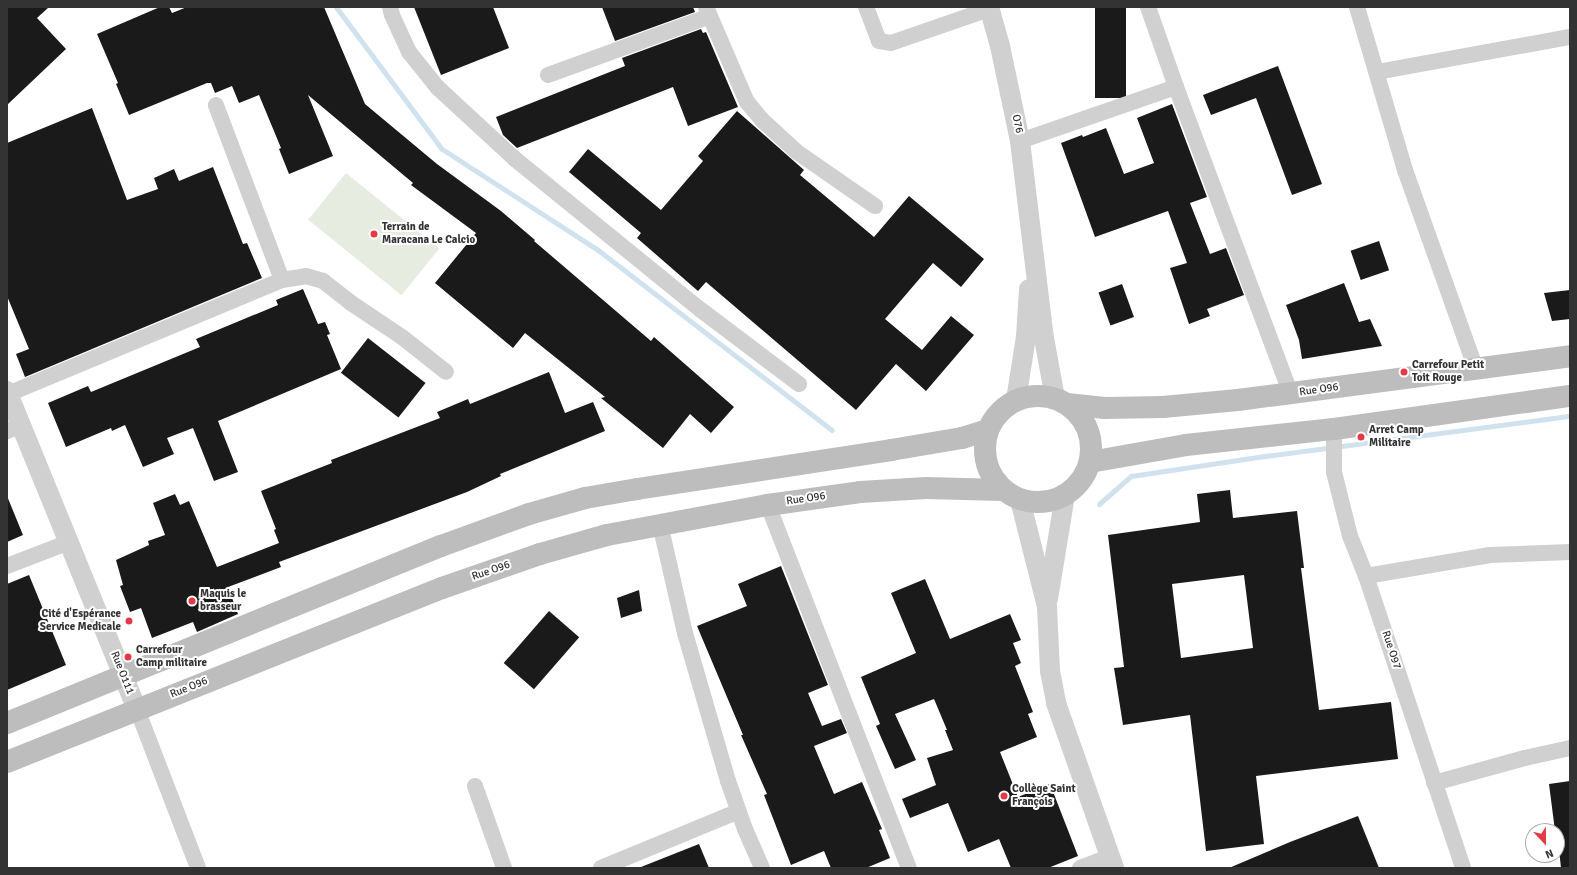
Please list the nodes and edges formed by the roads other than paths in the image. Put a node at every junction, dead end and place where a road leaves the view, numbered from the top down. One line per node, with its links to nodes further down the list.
1 (390, 7): 19 (street)
2 (866, 7): 5 (street)
3 (1148, 7): 10 (street)
4 (1357, 7): 8 (street)
5 (989, 8): 12 (street, O76)
6 (708, 12): 9 (street); 13 (street)
7 (1570, 37): 8 (street)
8 (1377, 72): 17 (street)
9 (548, 75)
10 (1176, 87): 12 (street); 21 (street)
11 (216, 105): 15 (street)
12 (1020, 141): 14 (street, O76)
13 (875, 206)
14 (1032, 244): 23 (street); 24 (street)
15 (282, 280): 18 (street); 20 (street)
16 (1570, 356): 17 (main road, Rue O96)
17 (1476, 369): 21 (main road, Rue O96)
18 (446, 372)
19 (799, 384)
20 (8, 393): 25 (street, Rue O111)
21 (1291, 394): 24 (main road, Rue O96)
22 (1570, 396): 26 (main road)
23 (1016, 400): 24 (main road); 27 (main road)
24 (1061, 401): 28 (main road)
25 (14, 428): 33 (street, Rue O111)
26 (1334, 429): 28 (main road); 36 (street, Rue O97)
27 (988, 430): 29 (main road); 38 (main road)
28 (1090, 462): 30 (main road)
29 (1011, 495): 30 (main road); 31 (main road, Rue O96); 37 (street)
30 (1065, 495): 37 (street)
31 (768, 505): 32 (main road, Rue O96); 51 (street)
32 (660, 524): 39 (main road, Rue O96); 45 (street)
33 (68, 543): 35 (street); 38 (street, Rue O111)
34 (1570, 552): 36 (street)
35 (7, 566)
36 (1366, 576): 43 (street, Rue O97)
37 (1047, 607): 46 (street)
38 (124, 676): 39 (street, Rue O111); 40 (main road)
39 (137, 709): 42 (main road, Rue O96); 47 (street, Rue O111)
40 (7, 723)
41 (1570, 748): 43 (street)
42 (7, 762)
43 (1434, 783): 53 (street, Rue O97)
44 (475, 786): 48 (street)
45 (739, 811): 49 (street); 50 (street)
46 (1112, 862): 52 (street)
47 (198, 868)
48 (504, 868)
49 (601, 868)
50 (762, 868)
51 (909, 868)
52 (1080, 868)
53 (1463, 868)

